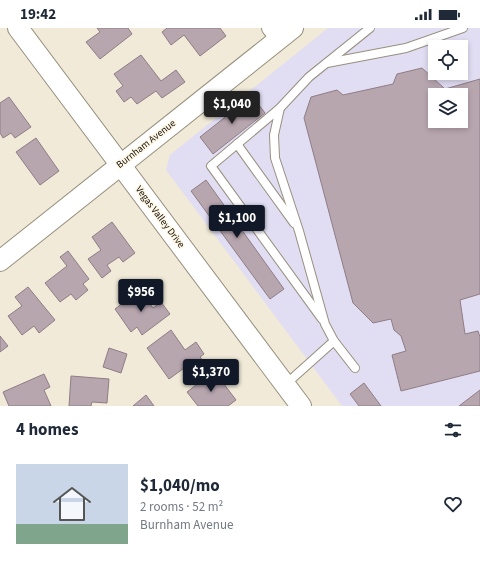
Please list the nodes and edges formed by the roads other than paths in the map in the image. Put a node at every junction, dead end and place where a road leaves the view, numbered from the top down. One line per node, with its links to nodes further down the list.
1 (18, 28): 8 (street, Vegas Valley Drive)
2 (370, 28): 5 (lane)
3 (463, 28): 5 (lane)
4 (281, 32): 8 (street, Burnham Avenue)
5 (326, 63): 6 (lane)
6 (280, 108): 7 (lane); 9 (lane)
7 (237, 144): 9 (lane); 11 (lane)
8 (121, 164): 10 (street, Burnham Avenue); 14 (street, Vegas Valley Drive)
9 (299, 231): 11 (lane)
10 (0, 261)
11 (325, 324): 12 (lane)
12 (334, 340): 13 (lane); 14 (lane)
13 (355, 368)
14 (285, 385): 15 (street, Vegas Valley Drive)
15 (301, 406)

